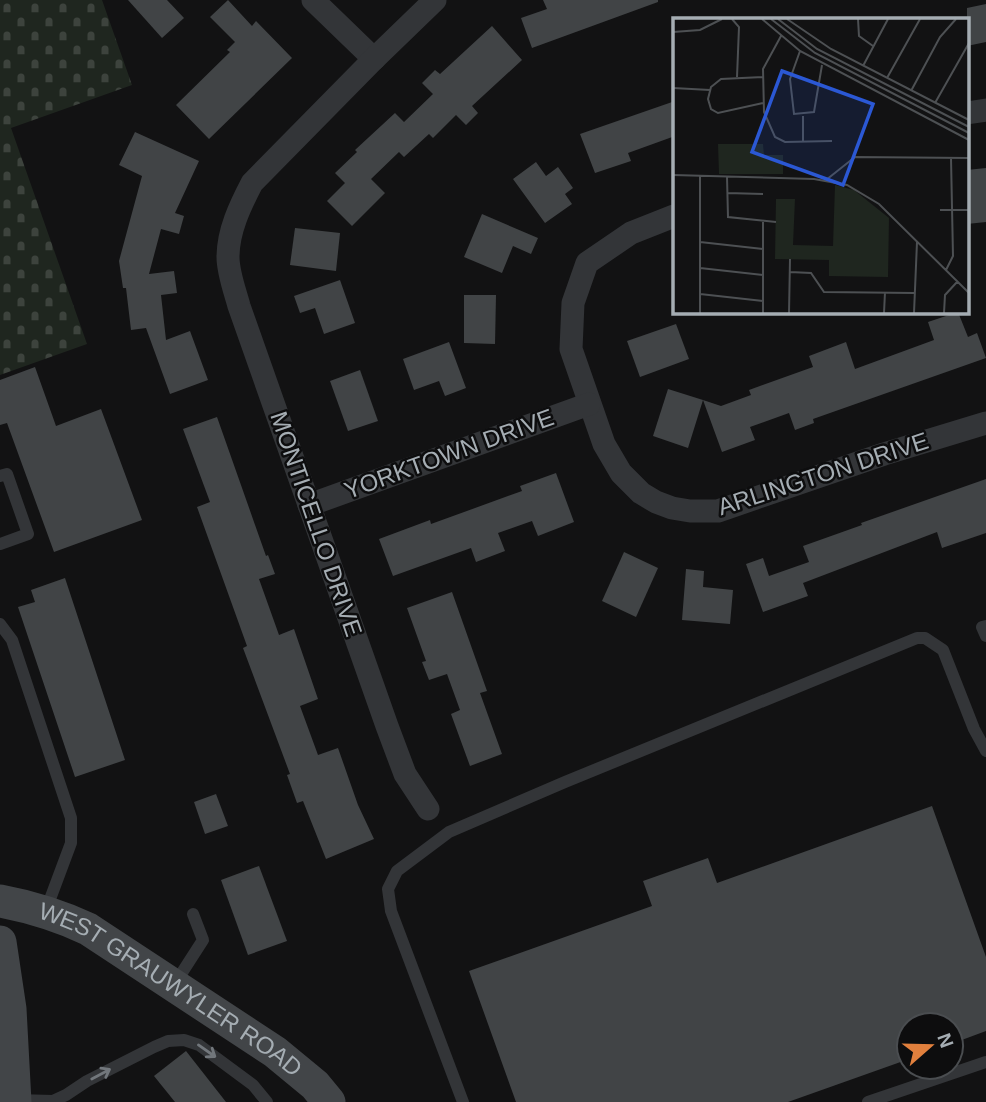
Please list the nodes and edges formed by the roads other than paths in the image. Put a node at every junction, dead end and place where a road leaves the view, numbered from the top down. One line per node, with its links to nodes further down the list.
1 (313, 0): 3 (street)
2 (435, 0): 3 (street, MONTICELLO DRIVE)
3 (374, 59): 10 (street, MONTICELLO DRIVE)
4 (986, 110): 5 (street)
5 (968, 113)
6 (673, 216): 7 (street, ARLINGTON DRIVE)
7 (589, 404): 8 (street, ARLINGTON DRIVE); 10 (street, YORKTOWN DRIVE)
8 (986, 423)
9 (0, 476): 11 (lane)
10 (309, 505): 16 (street, MONTICELLO DRIVE)
11 (0, 544)
12 (0, 624): 18 (lane)
13 (986, 626): 14 (lane)
14 (986, 636)
15 (986, 751): 26 (lane)
16 (428, 808)
17 (0, 901): 18 (main road, WEST GRAUWYLER ROAD)
18 (46, 912): 21 (main road, WEST GRAUWYLER ROAD)
19 (193, 914): 21 (lane)
20 (0, 942): 23 (main road)
21 (174, 986): 25 (main road, WEST GRAUWYLER ROAD)
22 (986, 1062): 27 (lane)
23 (15, 1101): 24 (lane, one-way to 24)
24 (267, 1102)
25 (329, 1102)
26 (463, 1102)
27 (868, 1102)

